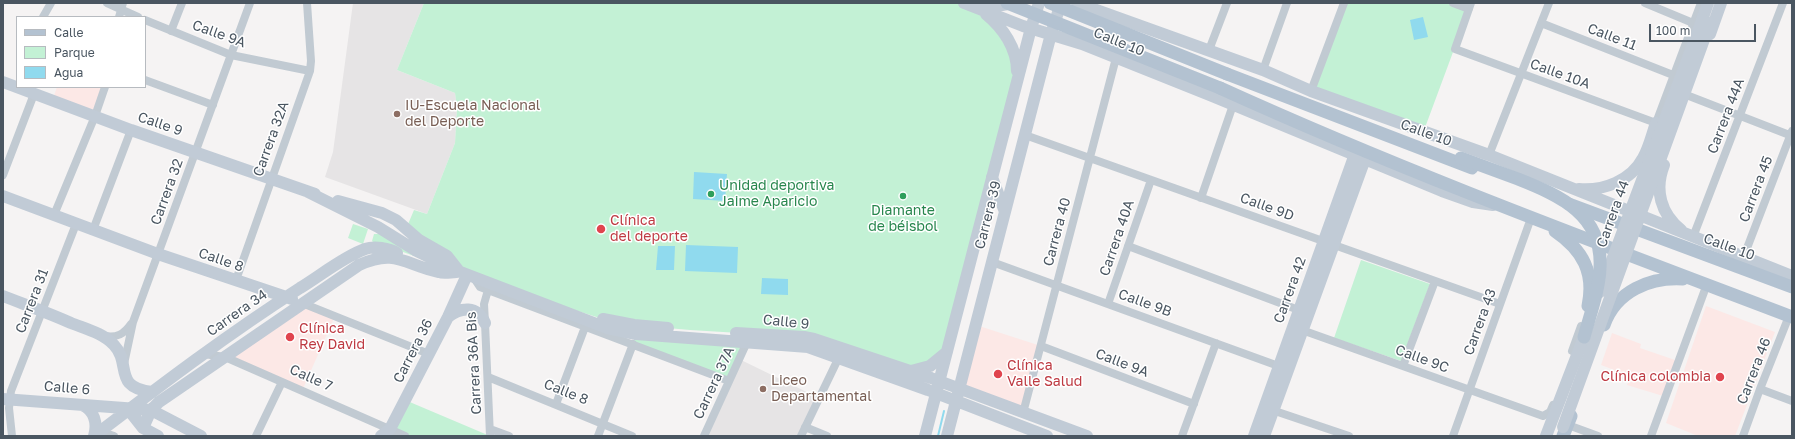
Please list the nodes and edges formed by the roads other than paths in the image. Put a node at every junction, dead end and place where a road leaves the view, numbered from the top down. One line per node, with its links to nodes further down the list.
1 (51, 3): 28 (street)
2 (108, 3): 26 (street)
3 (182, 3): 34 (street)
4 (250, 3): 38 (street, Carrera 32)
5 (307, 3): 40 (street, Carrera 32A)
6 (1007, 3): 56 (main road, Calle 10, bridge)
7 (1013, 3): 23 (main road)
8 (1042, 3): 25 (main road)
9 (1050, 3): 48 (main road, Calle 10, bridge)
10 (1061, 3): 35 (main road, Carrera 39)
11 (1077, 3): 27 (main road, Calle 10)
12 (1227, 3): 37 (street)
13 (1287, 3): 41 (street)
14 (1344, 3): 51 (street)
15 (1453, 3): 24 (street)
16 (1549, 3): 32 (street)
17 (1645, 3): 31 (street)
18 (1701, 3): 31 (street, Carrera 44)
19 (1708, 3): 31 (main road, Carrera 44)
20 (1717, 3): 31 (main road, Carrera 44)
21 (1721, 3): 53 (main road)
22 (1783, 3): 58 (street, Carrera 44A)
23 (971, 4): 33 (main road, Calle 10); 44 (main road)
24 (1470, 6): 42 (street, Calle 10A)
25 (1037, 8): 33 (main road, Carrera 39)
26 (121, 10): 29 (street)
27 (1098, 10): 36 (main road); 37 (main road, Calle 10)
28 (44, 16)
29 (136, 16)
30 (146, 20): 34 (street, Calle 9A)
31 (1701, 22): 43 (street, Carrera 44); 114 (main road, Carrera 44, bridge); 150 (main road, Carrera 44, bridge)
32 (1541, 23): 42 (street); 43 (street, Calle 11)
33 (1031, 28): 35 (main road, Calle 10); 44 (main road, Carrera 39)
34 (171, 31): 38 (street, Calle 9A)
35 (1050, 34): 36 (main road, Calle 10); 62 (main road, Carrera 39)
36 (1082, 44): 39 (main road, Calle 10)
37 (1208, 50): 41 (main road, Calle 10)
38 (231, 55): 40 (street, Calle 9A); 54 (street, Carrera 32)
39 (1116, 58): 55 (main road, Calle 10); 68 (street, Carrera 40)
40 (310, 70): 71 (street, Carrera 32A)
41 (1263, 70): 51 (main road, Calle 10)
42 (1521, 73): 59 (street, Calle 10A); 66 (street)
43 (1673, 75): 59 (street, Carrera 44)
44 (1018, 79): 70 (main road, Carrera 39)
45 (146, 80): 54 (street)
46 (3, 82): 47 (main road, Calle 9)
47 (16, 87)
48 (1263, 87): 89 (main road, Calle 10); 114 (main road, bridge)
49 (18, 88): 52 (main road, Calle 9)
50 (105, 88): 57 (street)
51 (1311, 90): 66 (main road, Calle 10)
52 (34, 94): 57 (main road, Calle 9); 64 (street)
53 (1689, 96): 58 (street); 82 (main road)
54 (213, 105): 65 (street, Carrera 32)
55 (1233, 105): 56 (main road, Calle 10); 75 (street)
56 (1262, 112): 67 (main road, Calle 10); 76 (main road, Calle 10)
57 (95, 116): 60 (main road, Calle 9); 78 (street)
58 (1740, 116): 61 (street); 82 (street, Carrera 44A)
59 (1656, 123): 73 (main road)
60 (131, 130): 65 (main road, Calle 9); 81 (street)
61 (1791, 134): 86 (street, Carrera 45)
62 (1024, 135): 68 (street, Calle 9D); 77 (main road, Carrera 39)
63 (3, 148): 64 (street)
64 (12, 152): 69 (street)
65 (196, 152): 71 (main road, Calle 9); 85 (street, Carrera 32)
66 (1489, 155): 73 (main road, Calle 10)
67 (1360, 156): 76 (main road, Calle 10); 83 (main road, Carrera 42)
68 (1090, 158): 72 (street, Calle 9D); 95 (street, Carrera 40)
69 (3, 175)
70 (992, 178): 77 (main road); 119 (main road, Carrera 39)
71 (271, 179): 90 (main road, Calle 9); 92 (street, Carrera 32A)
72 (1151, 180): 75 (street, Calle 9D); 84 (street, Carrera 40A)
73 (1570, 188): 82 (main road, Calle 10)
74 (3, 196): 78 (main road, Calle 8)
75 (1201, 198): 83 (street, Calle 9D)
76 (1506, 207): 79 (main road, Calle 10)
77 (1005, 212): 88 (main road, Carrera 39)
78 (54, 215): 80 (main road, Calle 8)
79 (1531, 218): 94 (main road, Calle 10); 102 (street, Carrera 43); 105 (main road)
80 (76, 224): 81 (main road, Calle 8); 103 (street, Carrera 31)
81 (93, 230): 85 (main road, Calle 8)
82 (1690, 236): 86 (main road, Calle 10)
83 (1329, 243): 93 (street, Calle 9D); 104 (main road, Carrera 42)
84 (1128, 246): 101 (street, Carrera 40A); 104 (street)
85 (158, 254): 92 (main road, Calle 8); 108 (street, Carrera 32)
86 (1744, 256): 89 (main road, Calle 10)
87 (408, 261): 90 (main road, Carrera 34); 99 (main road, Carrera 34); 100 (main road, Carrera 34)
88 (992, 262): 95 (street, Calle 9B); 132 (main road, Carrera 39)
89 (1756, 268): 91 (main road, Calle 10); 96 (main road, Calle 10)
90 (466, 275): 97 (street, Calle 9); 106 (main road, Carrera 36); 112 (main road, Calle 9)
91 (1792, 276)
92 (236, 280): 99 (main road, Calle 8)
93 (1436, 281): 102 (street, Calle 9D); 124 (street)
94 (1701, 282): 107 (main road, Calle 10); 150 (main road); 177 (street)
95 (1057, 285): 101 (street, Calle 9B); 118 (street, Carrera 40)
96 (1792, 287)
97 (488, 290): 109 (street, Carrera 36A Bis); 110 (street, Calle 9)
98 (3, 296): 103 (main road)
99 (286, 297): 100 (main road, Calle 8); 120 (main road, Carrera 34)
100 (302, 303): 121 (street, Calle 8); 122 (main road, Carrera 34)
101 (1108, 304): 116 (street, Calle 9B)
102 (1500, 304): 134 (street, Carrera 43)
103 (42, 311): 113 (main road); 136 (street, Carrera 31)
104 (1304, 312): 111 (main road, Carrera 42)
105 (1586, 313): 146 (street)
106 (448, 317): 109 (main road); 121 (main road, Carrera 36)
107 (1791, 317): 133 (street, Carrera 46)
108 (133, 322): 113 (street, Carrera 32); 126 (street, Carrera 32)
109 (485, 323): 128 (street, Carrera 36A Bis)
110 (585, 327): 117 (street, Calle 9); 140 (street)
111 (1298, 328): 124 (street, Calle 9C); 125 (main road, Carrera 42)
112 (671, 333): 115 (main road, Calle 9); 127 (main road, Calle 9)
113 (105, 336): 126 (main road)
114 (1584, 337): 146 (main road, Carrera 44)
115 (747, 342): 123 (main road, Calle 9); 129 (street, Carrera 37A)
116 (1216, 343): 125 (street, Calle 9B); 141 (street)
117 (633, 344): 129 (street, Calle 9); 147 (street)
118 (1041, 346): 141 (street, Calle 9A); 145 (street, Carrera 40)
119 (947, 351): 127 (main road); 131 (main road, Carrera 39)
120 (204, 354): 122 (street, Calle 7); 135 (main road, Carrera 34)
121 (429, 354): 152 (main road, Carrera 36)
122 (225, 357): 130 (street, Calle 7); 144 (main road, Carrera 34)
123 (839, 357): 131 (main road, Calle 9); 148 (street)
124 (1403, 366): 134 (street, Calle 9C)
125 (1284, 368): 143 (main road, Carrera 42)
126 (123, 369): 135 (main road)
127 (908, 371): 131 (main road, Calle 9)
128 (488, 377): 140 (street, Calle 8); 151 (street, Carrera 36A Bis)
129 (729, 381): 163 (street, Carrera 37A)
130 (282, 382): 152 (street, Calle 7); 158 (street)
131 (938, 387): 132 (main road, Calle 9); 137 (main road, Calle 9); 166 (main road, Carrera 39)
132 (959, 389): 137 (main road, Carrera 39); 145 (main road, Calle 9)
133 (1760, 389): 138 (street); 178 (street, Carrera 46)
134 (1470, 390): 146 (street, Calle 9C); 174 (street, Carrera 43)
135 (152, 392): 142 (main road, Carrera 34)
136 (7, 399): 139 (main road, Calle 6); 153 (street, Carrera 31)
137 (956, 401): 167 (main road, Carrera 39); 168 (main road, Calle 9)
138 (1792, 401)
139 (82, 404): 142 (main road, Calle 6); 154 (main road)
140 (556, 404): 147 (street, Calle 8)
141 (1194, 404): 170 (street)
142 (128, 409): 144 (main road, Calle 6); 149 (main road); 154 (main road, Carrera 34)
143 (1269, 409): 171 (main road, Carrera 42); 172 (main road, Carrera 42); 173 (street)
144 (151, 410): 149 (main road, Carrera 34); 157 (main road, Calle 6)
145 (1023, 413): 169 (main road, Calle 9)
146 (1547, 419): 175 (main road)
147 (602, 424): 161 (street); 162 (street, Calle 8)
148 (805, 427): 164 (street); 165 (street)
149 (143, 428): 156 (main road)
150 (1564, 431): 176 (street)
151 (490, 432): 160 (street)
152 (385, 433): 159 (street, Calle 7)
153 (12, 436)
154 (94, 436): 155 (street)
155 (114, 436)
156 (158, 436)
157 (201, 436)
158 (256, 436)
159 (405, 436)
160 (509, 436)
161 (598, 436)
162 (632, 436)
163 (704, 436)
164 (801, 436)
165 (827, 436)
166 (925, 436)
167 (947, 436)
168 (1047, 436)
169 (1087, 436)
170 (1182, 436)
171 (1254, 436)
172 (1264, 436)
173 (1349, 436)
174 (1453, 436)
175 (1546, 436)
176 (1598, 436)
177 (1652, 436)
178 (1743, 436)

